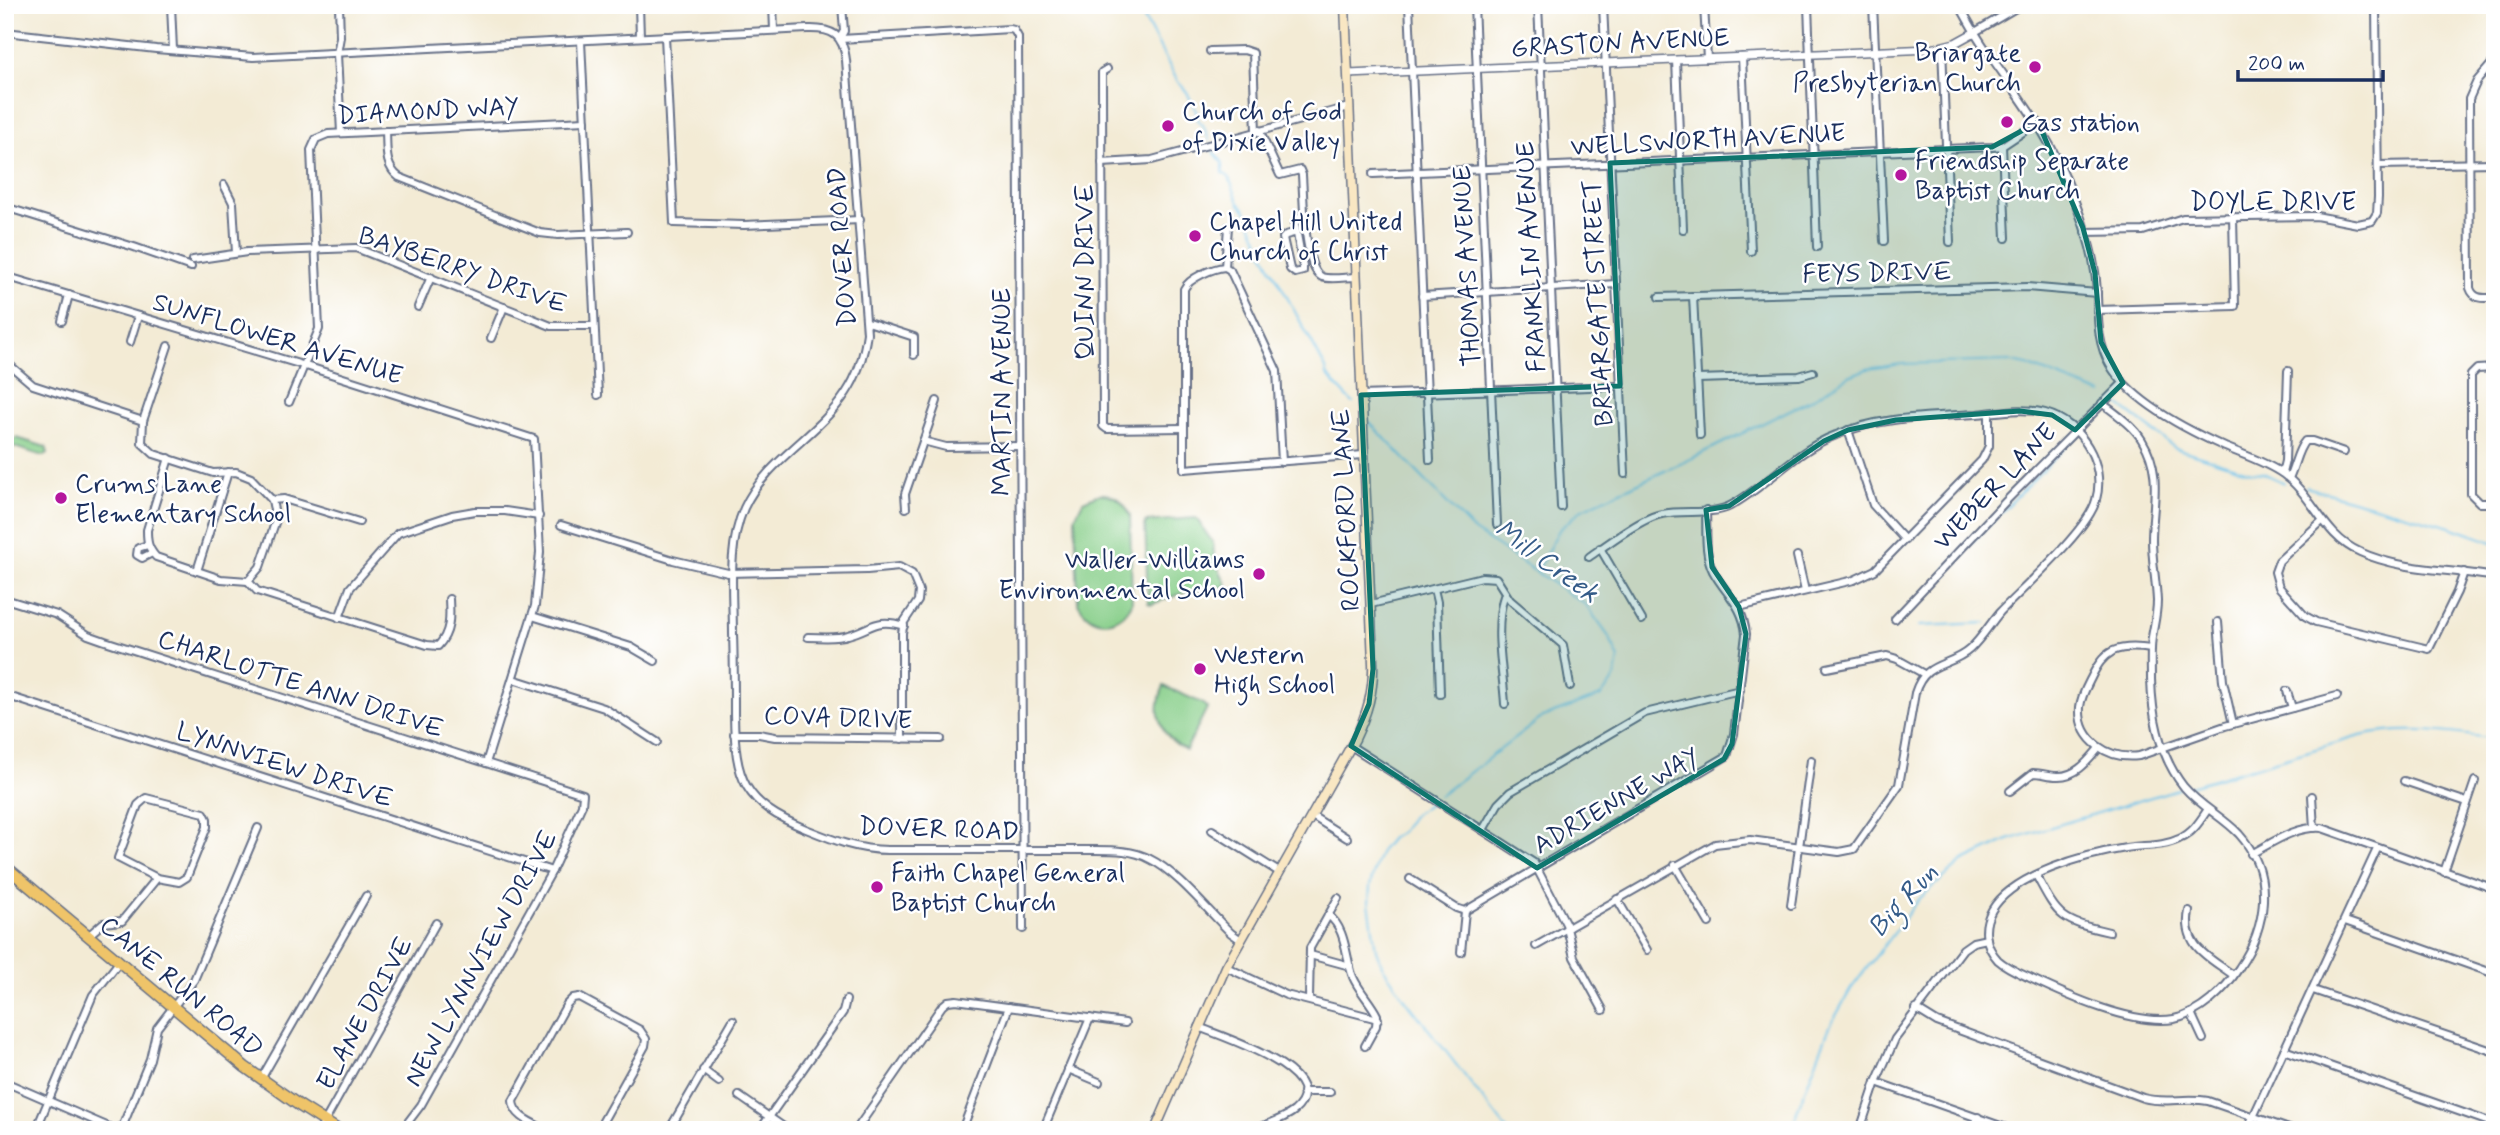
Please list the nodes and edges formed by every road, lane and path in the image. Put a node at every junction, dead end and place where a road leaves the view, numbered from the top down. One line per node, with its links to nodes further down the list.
1 (171, 5): 25 (street)
2 (338, 5): 28 (street)
3 (639, 5): 21 (street)
4 (773, 5): 17 (street)
5 (842, 5): 22 (street, DOVER ROAD)
6 (1345, 5): 39 (main road, ROCKFORD LANE)
7 (1409, 5): 38 (street)
8 (1474, 5): 37 (street, THOMAS AVENUE)
9 (1538, 5): 35 (street, FRANKLIN AVENUE)
10 (1603, 5): 34 (street, BRIARGATE STREET)
11 (1704, 5): 31 (street)
12 (1808, 5): 29 (street)
13 (1873, 5): 27 (street)
14 (1959, 5): 19 (street)
15 (2021, 5): 19 (street)
16 (2376, 5): 56 (street, DOYLE DRIVE)
17 (774, 30): 20 (street); 22 (street)
18 (5, 32): 25 (street)
19 (1975, 32): 24 (street, GRASTON AVENUE); 42 (street)
20 (665, 36): 21 (street); 65 (street)
21 (640, 37): 23 (street)
22 (840, 38): 65 (street, DOVER ROAD); 126 (street, MARTIN AVENUE)
23 (581, 41): 28 (street); 41 (street)
24 (1942, 47): 27 (street, GRASTON AVENUE); 47 (street)
25 (173, 50): 28 (street)
26 (1210, 51): 43 (street)
27 (1875, 51): 29 (street, GRASTON AVENUE); 48 (street)
28 (337, 54): 45 (street)
29 (1810, 54): 30 (street, GRASTON AVENUE); 49 (street)
30 (1742, 57): 31 (street, GRASTON AVENUE); 50 (street)
31 (1707, 59): 32 (street, GRASTON AVENUE)
32 (1676, 60): 34 (street, GRASTON AVENUE); 51 (street)
33 (2495, 60): 54 (street)
34 (1606, 63): 35 (street, GRASTON AVENUE); 53 (street, BRIARGATE STREET)
35 (1541, 66): 37 (street, GRASTON AVENUE); 57 (street, FRANKLIN AVENUE)
36 (1107, 69): 52 (street)
37 (1477, 69): 38 (street, GRASTON AVENUE); 58 (street, THOMAS AVENUE)
38 (1412, 72): 39 (street, GRASTON AVENUE); 59 (street)
39 (1348, 74): 40 (main road, ROCKFORD LANE)
40 (1349, 107): 43 (street, QUINN DRIVE); 81 (main road, ROCKFORD LANE)
41 (584, 121): 44 (street, DIAMOND WAY); 71 (street)
42 (2038, 122): 46 (street); 70 (street)
43 (1258, 130): 52 (street, QUINN DRIVE); 63 (street)
44 (386, 131): 45 (street, DIAMOND WAY); 71 (street)
45 (341, 133): 76 (street, DIAMOND WAY)
46 (2002, 146): 47 (street, WELLSWORTH AVENUE); 72 (street)
47 (1947, 148): 48 (street, WELLSWORTH AVENUE); 74 (street)
48 (1880, 151): 49 (street, WELLSWORTH AVENUE); 73 (street)
49 (1813, 154): 50 (street, WELLSWORTH AVENUE); 75 (street)
50 (1747, 157): 51 (street, WELLSWORTH AVENUE); 77 (street)
51 (1680, 160): 53 (street, WELLSWORTH AVENUE); 67 (street)
52 (1102, 163): 121 (street, QUINN DRIVE)
53 (1610, 163): 57 (street, WELLSWORTH AVENUE); 83 (street, BRIARGATE STREET)
54 (2469, 163): 55 (street); 56 (street); 91 (street)
55 (2495, 163)
56 (2378, 165): 64 (street, DOYLE DRIVE)
57 (1545, 166): 58 (street, WELLSWORTH AVENUE); 84 (street, FRANKLIN AVENUE)
58 (1481, 169): 59 (street, WELLSWORTH AVENUE); 85 (street, THOMAS AVENUE)
59 (1417, 172): 60 (street, WELLSWORTH AVENUE); 88 (street)
60 (1373, 174)
61 (223, 185): 78 (street)
62 (5, 207): 78 (street, BAYBERRY DRIVE)
63 (1304, 212): 69 (street); 81 (street)
64 (2233, 217): 70 (street, DOYLE DRIVE); 94 (street)
65 (860, 220): 97 (street, DOVER ROAD)
66 (1228, 227): 79 (street)
67 (1683, 229)
68 (627, 232): 71 (street)
69 (1297, 232): 69 (street)
70 (2085, 232): 86 (street)
71 (590, 234): 98 (street)
72 (2006, 238)
73 (1884, 241)
74 (1950, 242)
75 (1817, 247)
76 (316, 249): 78 (street, BAYBERRY DRIVE); 82 (street, BAYBERRY DRIVE); 104 (street)
77 (1751, 251)
78 (236, 253)
79 (1225, 267): 121 (street); 131 (street)
80 (5, 276): 87 (street, SUNFLOWER AVENUE)
81 (1356, 276): 115 (main road, ROCKFORD LANE)
82 (431, 277): 92 (street); 93 (street, BAYBERRY DRIVE)
83 (1616, 284): 84 (street); 110 (street, BRIARGATE STREET)
84 (1551, 288): 85 (street); 111 (street, FRANKLIN AVENUE)
85 (1486, 291): 88 (street); 112 (street, THOMAS AVENUE)
86 (2097, 293): 89 (street, FEYS DRIVE); 94 (street)
87 (69, 295): 95 (street, SUNFLOWER AVENUE); 96 (street)
88 (1422, 296): 113 (street)
89 (1693, 296): 90 (street, FEYS DRIVE); 108 (street)
90 (1658, 297)
91 (2495, 298)
92 (418, 307)
93 (504, 307): 98 (street, BAYBERRY DRIVE); 99 (street)
94 (2097, 310): 109 (street)
95 (138, 316): 100 (street); 104 (street, SUNFLOWER AVENUE)
96 (61, 321)
97 (868, 322): 102 (street); 153 (street, DOVER ROAD)
98 (594, 326): 114 (street)
99 (491, 338)
100 (130, 342)
101 (168, 346): 120 (street)
102 (914, 355)
103 (5, 361): 120 (street)
104 (304, 366): 117 (street); 141 (street, SUNFLOWER AVENUE)
105 (2495, 368): 137 (street)
106 (2288, 371): 133 (street)
107 (1813, 372): 108 (street)
108 (1697, 379): 124 (street)
109 (2123, 383): 118 (street, WEBER LANE); 133 (street)
110 (1620, 386): 111 (street); 134 (street, BRIARGATE STREET)
111 (1555, 388): 112 (street); 138 (street, FRANKLIN AVENUE)
112 (1491, 391): 113 (street); 144 (street, THOMAS AVENUE)
113 (1426, 393): 115 (street); 130 (street)
114 (598, 395)
115 (1361, 395): 128 (main road, ROCKFORD LANE)
116 (937, 401): 125 (street)
117 (289, 402)
118 (2102, 403): 123 (street, WEBER LANE); 171 (street)
119 (1989, 413): 122 (street); 123 (street); 146 (street)
120 (143, 421): 129 (street)
121 (1184, 428): 131 (street)
122 (1848, 430): 140 (street); 146 (street)
123 (2075, 430): 166 (street, WEBER LANE); 174 (street)
124 (1700, 435)
125 (923, 441): 126 (street); 139 (street)
126 (1021, 446): 209 (street, MARTIN AVENUE)
127 (2344, 452): 135 (street)
128 (1363, 455): 131 (street); 162 (main road, ROCKFORD LANE)
129 (169, 458): 132 (street); 147 (street)
130 (1430, 460)
131 (1282, 462)
132 (228, 472): 136 (street); 152 (street)
133 (2282, 473): 135 (street)
134 (1625, 474)
135 (2289, 478): 142 (street)
136 (272, 500): 143 (street); 156 (street)
137 (2495, 503)
138 (1560, 507)
139 (906, 508)
140 (1706, 510): 148 (street); 163 (street, ADRIENNE WAY)
141 (539, 516): 164 (street); 165 (street)
142 (2322, 521): 154 (street); 154 (street)
143 (359, 522)
144 (1497, 524)
145 (561, 525): 153 (street)
146 (1905, 541): 158 (street)
147 (148, 545): 149 (street); 149 (street)
148 (1600, 548): 151 (street); 167 (street)
149 (152, 553): 152 (street)
150 (1797, 556): 158 (street)
151 (1589, 557)
152 (197, 571): 156 (street)
153 (733, 572): 169 (street); 185 (street, DOVER ROAD)
154 (2464, 572): 155 (street)
155 (2495, 577)
156 (248, 582): 165 (street)
157 (1434, 589): 159 (street); 162 (street); 179 (street)
158 (1805, 592): 163 (street)
159 (1505, 593): 176 (street); 182 (street)
160 (5, 598): 193 (street, CHARLOTTE ANN DRIVE)
161 (449, 598): 165 (street)
162 (1371, 604): 189 (main road, ROCKFORD LANE)
163 (1739, 607): 177 (street, ADRIENNE WAY)
164 (532, 616): 172 (street); 175 (street)
165 (339, 618)
166 (1895, 619)
167 (1642, 620)
168 (2218, 622): 184 (street)
169 (904, 626): 170 (street); 186 (street)
170 (808, 637)
171 (2151, 649): 190 (street); 191 (street)
172 (655, 661)
173 (1827, 668): 174 (street)
174 (1924, 674): 207 (street)
175 (513, 679): 188 (street); 193 (street)
176 (1570, 686)
177 (1740, 690): 205 (street); 213 (street, ADRIENNE WAY)
178 (2287, 691): 183 (street)
179 (1440, 694)
180 (5, 695): 214 (street, LYNNVIEW DRIVE)
181 (2337, 696): 183 (street)
182 (1505, 704)
183 (2292, 708): 184 (street)
184 (2234, 724): 190 (street)
185 (734, 734): 186 (street, COVA DRIVE); 209 (street, DOVER ROAD)
186 (902, 739): 187 (street, COVA DRIVE)
187 (941, 739)
188 (657, 742)
189 (1351, 746): 201 (main road, ROCKFORD LANE); 205 (street)
190 (2162, 747): 191 (street); 200 (street)
191 (2099, 748): 196 (street)
192 (1811, 760): 207 (street)
193 (486, 763): 198 (street, CHARLOTTE ANN DRIVE)
194 (2404, 781): 199 (street)
195 (2475, 781): 199 (street)
196 (2010, 791)
197 (2312, 796): 203 (street)
198 (584, 801): 214 (street, NEW LYNNVIEW DRIVE)
199 (2468, 802): 215 (street)
200 (2208, 809): 210 (street); 217 (street)
201 (1312, 816): 206 (street); 216 (main road, ROCKFORD LANE)
202 (258, 828): 250 (street)
203 (2315, 828): 208 (street); 210 (street)
204 (1212, 830): 216 (street)
205 (1483, 830): 213 (street)
206 (1347, 838)
207 (1799, 847): 211 (street); 224 (street)
208 (2377, 849): 215 (street); 228 (street)
209 (1023, 850): 232 (street, MARTIN AVENUE); 236 (street, DOVER ROAD)
210 (2252, 854): 245 (street)
211 (1675, 865): 223 (street); 230 (street)
212 (5, 866): 234 (highway, CANE RUN ROAD)
213 (1536, 868): 225 (street, ADRIENNE WAY); 231 (street)
214 (552, 871): 282 (street, NEW LYNNVIEW DRIVE)
215 (2444, 872): 220 (street)
216 (1279, 873): 236 (main road, ROCKFORD LANE)
217 (2036, 875): 233 (street); 235 (street)
218 (157, 878): 218 (street); 234 (street)
219 (1410, 879): 225 (street)
220 (2495, 889)
221 (366, 896): 265 (street)
222 (1339, 898): 227 (street)
223 (1617, 899): 231 (street); 238 (street)
224 (1791, 905)
225 (1465, 911): 239 (street)
226 (2189, 911): 245 (street)
227 (1328, 915): 240 (street); 242 (street)
228 (2345, 921): 244 (street); 246 (street)
229 (436, 923): 278 (street, ELANE DRIVE)
230 (1709, 923)
231 (1566, 928): 237 (street); 252 (street)
232 (1023, 929)
233 (2109, 932)
234 (89, 936): 241 (highway, CANE RUN ROAD)
235 (1987, 939): 251 (street); 253 (street)
236 (1241, 940): 243 (main road, ROCKFORD LANE)
237 (1536, 946)
238 (1647, 950)
239 (1461, 952)
240 (1310, 955): 242 (street); 247 (street)
241 (119, 962): 250 (highway, CANE RUN ROAD); 273 (street)
242 (1350, 966): 255 (street)
243 (1226, 967): 247 (street); 258 (main road, ROCKFORD LANE)
244 (2495, 974)
245 (2233, 975): 253 (street)
246 (2313, 990): 261 (street); 262 (street)
247 (1309, 999): 255 (street)
248 (846, 1000): 274 (street)
249 (1009, 1007): 254 (street); 288 (street); 289 (street)
250 (173, 1008): 265 (highway, CANE RUN ROAD); 280 (street)
251 (1916, 1009): 269 (street); 275 (street)
252 (1603, 1010)
253 (2191, 1013): 259 (street)
254 (1090, 1018): 257 (street); 263 (street)
255 (1378, 1019): 260 (street)
256 (733, 1020): 264 (street)
257 (1125, 1023)
258 (1199, 1027): 270 (street); 291 (main road, ROCKFORD LANE)
259 (2203, 1039)
260 (1365, 1046)
261 (2284, 1050): 275 (street); 277 (street)
262 (2495, 1052)
263 (1068, 1069): 268 (street); 290 (street)
264 (703, 1070): 267 (street); 285 (street)
265 (261, 1079): 278 (highway, CANE RUN ROAD)
266 (5, 1082): 273 (street)
267 (719, 1082)
268 (1099, 1082)
269 (1876, 1082): 276 (street); 293 (street)
270 (1303, 1092): 271 (street); 292 (street)
271 (1329, 1093)
272 (739, 1096): 274 (street)
273 (48, 1101): 279 (street); 280 (street)
274 (769, 1116): 286 (street); 287 (street)
275 (2253, 1116): 296 (street); 297 (street)
276 (1978, 1117): 294 (street); 295 (street)
277 (2495, 1124)
278 (322, 1126): 281 (highway, CANE RUN ROAD)
279 (36, 1130)
280 (118, 1130)
281 (338, 1130)
282 (402, 1130)
283 (546, 1130): 284 (street)
284 (598, 1130)
285 (669, 1130)
286 (760, 1130)
287 (788, 1130)
288 (856, 1130)
289 (962, 1130)
290 (1043, 1130)
291 (1155, 1130)
292 (1254, 1130)
293 (1860, 1130)
294 (1972, 1130)
295 (2012, 1130)
296 (2247, 1130)
297 (2292, 1130)

